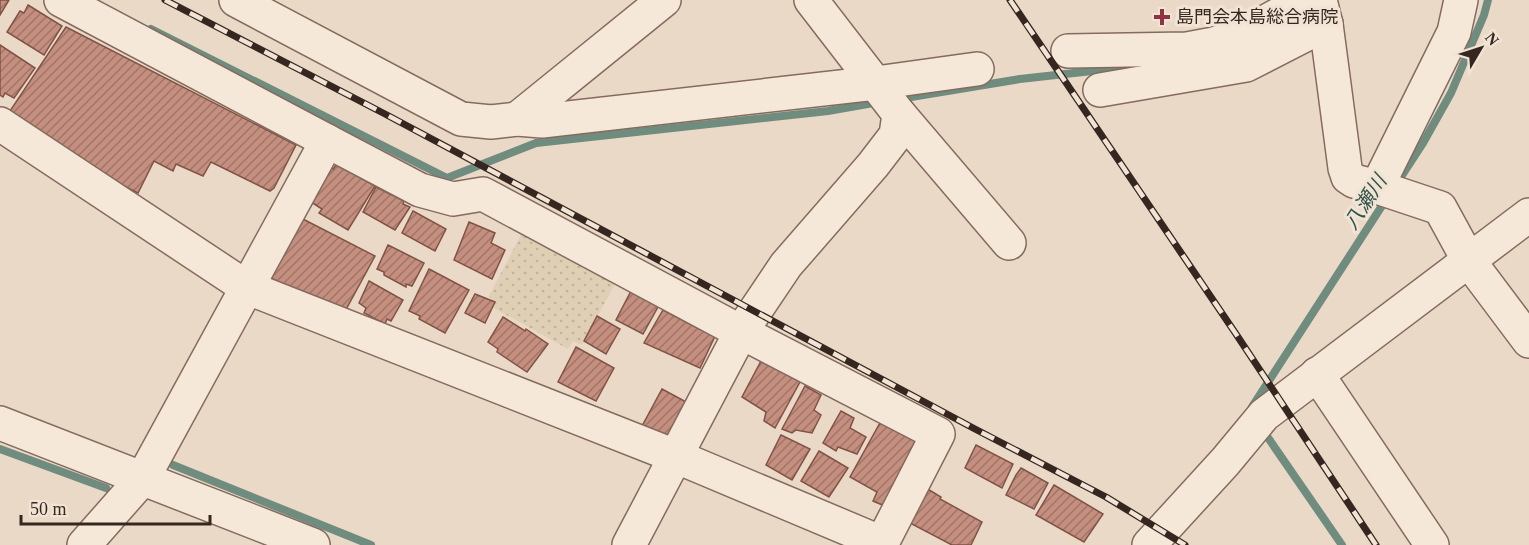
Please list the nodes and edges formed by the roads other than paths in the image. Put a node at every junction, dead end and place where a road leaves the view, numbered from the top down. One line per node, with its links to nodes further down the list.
1 (61, 0): 14 (street)
2 (236, 0): 12 (street)
3 (664, 0): 12 (street)
4 (811, 0): 9 (street)
5 (1461, 0): 15 (street)
6 (1317, 8): 7 (street); 10 (street); 15 (street)
7 (1068, 51)
8 (977, 69): 9 (street)
9 (877, 84): 11 (street); 12 (street)
10 (1100, 90)
11 (899, 113): 17 (street); 20 (street)
12 (517, 119)
13 (0, 124): 19 (street)
14 (327, 141): 19 (street); 20 (street)
15 (1377, 187): 18 (street)
16 (1529, 215): 18 (street)
17 (1009, 243)
18 (1469, 261): 21 (street); 22 (street)
19 (246, 287): 24 (street); 25 (street)
20 (741, 332): 24 (street); 27 (street)
21 (1529, 341)
22 (1317, 374): 30 (street); 31 (street)
23 (0, 423): 25 (street)
24 (675, 456): 27 (street); 29 (street)
25 (143, 478): 26 (street); 28 (street)
26 (305, 544)
27 (881, 544)
28 (84, 545)
29 (629, 545)
30 (1149, 545)
31 (1432, 545)

